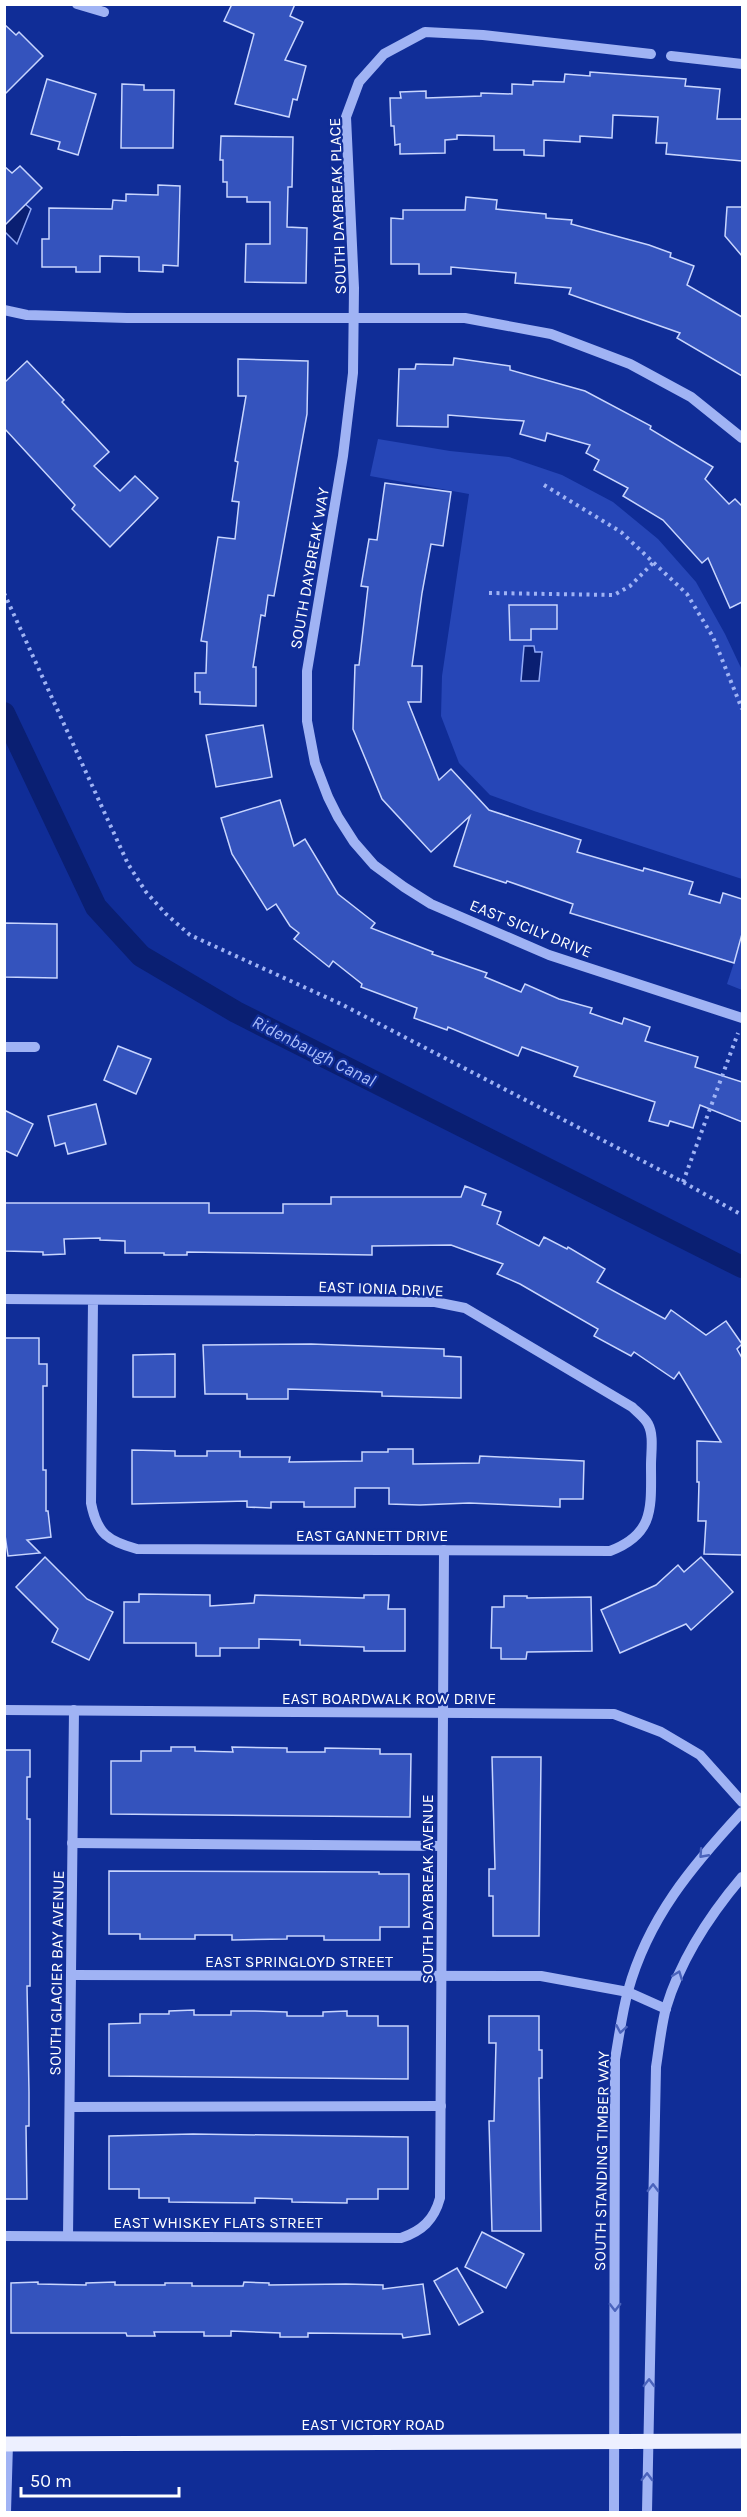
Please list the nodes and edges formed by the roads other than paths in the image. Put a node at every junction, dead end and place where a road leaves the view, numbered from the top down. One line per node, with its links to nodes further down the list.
1 (77, 4): 2 (street)
2 (104, 12)
3 (651, 54): 7 (street, SOUTH DAYBREAK PLACE)
4 (671, 56): 5 (street)
5 (742, 64)
6 (4, 310): 7 (street)
7 (355, 318): 8 (street); 9 (street, SOUTH DAYBREAK WAY)
8 (742, 438)
9 (338, 817): 10 (street, EAST SICILY DRIVE)
10 (742, 1018)
11 (4, 1047): 12 (street)
12 (35, 1047)
13 (4, 1299): 14 (street, EAST IONIA DRIVE)
14 (93, 1300): 15 (street, EAST IONIA DRIVE); 16 (street, EAST GANNETT DRIVE)
15 (640, 1532): 16 (street, EAST GANNETT DRIVE)
16 (444, 1550): 19 (street, SOUTH DAYBREAK AVENUE)
17 (4, 1710): 18 (street, EAST BOARDWALK ROW DRIVE)
18 (74, 1710): 19 (street, EAST BOARDWALK ROW DRIVE); 22 (street, SOUTH GLACIER BAY AVENUE)
19 (443, 1713): 20 (street, EAST BOARDWALK ROW DRIVE); 23 (street, SOUTH DAYBREAK AVENUE)
20 (742, 1802)
21 (742, 1812): 27 (street, SOUTH STANDING TIMBER WAY, one-way to 27)
22 (72, 1843): 23 (street); 25 (street, SOUTH GLACIER BAY AVENUE)
23 (442, 1846): 26 (street, SOUTH DAYBREAK AVENUE)
24 (742, 1877): 28 (street, one-way to 24)
25 (71, 1975): 26 (street, EAST SPRINGLOYD STREET); 30 (street, SOUTH GLACIER BAY AVENUE)
26 (442, 1977): 27 (street, EAST SPRINGLOYD STREET); 29 (street, SOUTH DAYBREAK AVENUE)
27 (628, 1992): 28 (street, EAST SPRINGLOYD STREET); 36 (street, SOUTH STANDING TIMBER WAY, one-way to 36)
28 (666, 2009): 34 (street, one-way to 28)
29 (441, 2106): 30 (street); 31 (street, SOUTH DAYBREAK AVENUE)
30 (70, 2107): 33 (street, SOUTH GLACIER BAY AVENUE)
31 (427, 2224): 33 (street, EAST WHISKEY FLATS STREET)
32 (4, 2236): 33 (street, EAST WHISKEY FLATS STREET)
33 (68, 2236)
34 (648, 2441): 35 (main road, EAST VICTORY ROAD); 36 (main road, EAST VICTORY ROAD); 40 (street, one-way to 34)
35 (742, 2441)
36 (615, 2442): 37 (main road, EAST VICTORY ROAD); 39 (street, SOUTH STANDING TIMBER WAY)
37 (6, 2444): 38 (street)
38 (6, 2512)
39 (614, 2512)
40 (647, 2512)

